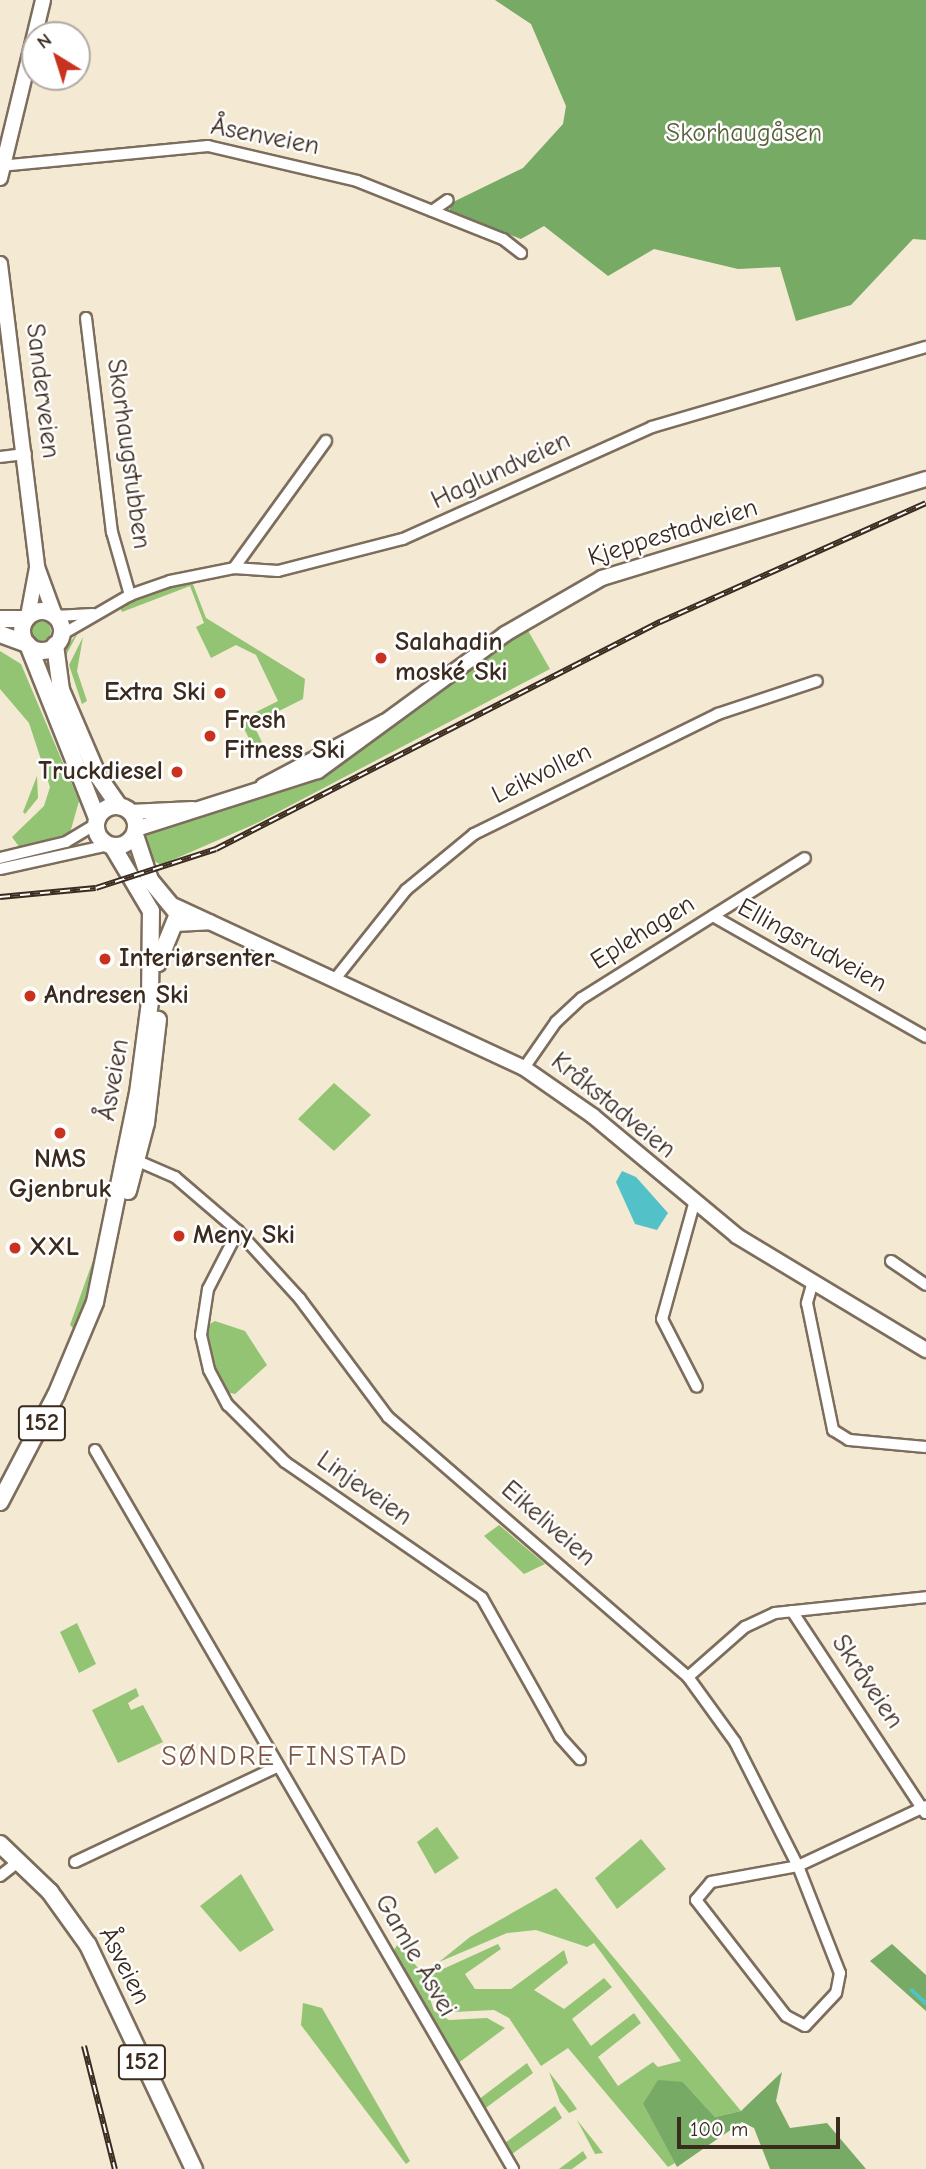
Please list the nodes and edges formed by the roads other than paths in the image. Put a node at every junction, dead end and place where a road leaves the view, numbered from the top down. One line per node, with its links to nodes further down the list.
1 (43, 0): 2 (main road)
2 (2, 165): 4 (street, Åsenveien)
3 (448, 200): 4 (street)
4 (432, 211): 5 (street, Åsenveien)
5 (521, 253)
6 (0, 264): 10 (main road, Sanderveien)
7 (86, 318): 15 (street, Skorhaugstubben)
8 (926, 347): 14 (street, Haglundveien)
9 (326, 441): 14 (street)
10 (26, 454): 11 (street); 13 (main road, Sanderveien)
11 (0, 457)
12 (926, 479): 25 (main road, Kjeppestadveien)
13 (37, 567): 17 (main road, Sanderveien); 18 (main road, Sanderveien)
14 (234, 568): 15 (street, Haglundveien)
15 (130, 595): 16 (street, Haglundveien)
16 (93, 614): 17 (street, Haglundveien); 21 (street, Haglundveien)
17 (55, 616): 18 (main road); 21 (main road)
18 (27, 618): 19 (main road); 22 (main road)
19 (0, 619)
20 (0, 634): 22 (main road)
21 (58, 640): 22 (main road); 24 (main road)
22 (28, 645): 26 (main road)
23 (817, 681): 37 (street, Leikvollen)
24 (125, 809): 25 (main road, Kjeppestadveien); 26 (main road); 27 (main road)
25 (193, 809): 27 (main road, Kjeppestadveien)
26 (97, 821): 28 (main road); 29 (street)
27 (136, 832): 28 (main road); 32 (main road)
28 (111, 846): 31 (street); 33 (main road)
29 (0, 858)
30 (805, 858): 34 (street, Eplehagen)
31 (0, 869)
32 (171, 904): 33 (main road); 35 (main road, Kråkstadveien); 36 (main road, 152)
33 (151, 916): 36 (main road); 40 (main road, Åsveien / 152)
34 (713, 916): 38 (street, Ellingsrudveien); 39 (street, Eplehagen)
35 (210, 922): 36 (main road, Kråkstadveien); 37 (main road, Kråkstadveien)
36 (173, 926): 40 (main road, Åsveien / 152)
37 (335, 979): 39 (main road, Kråkstadveien)
38 (926, 1037)
39 (524, 1068): 41 (main road, Kråkstadveien)
40 (131, 1158): 42 (street, Eikeliveien); 50 (main road, Åsveien / 152)
41 (694, 1204): 44 (main road, Kråkstadveien); 47 (street)
42 (238, 1231): 53 (street, Eikeliveien); 54 (street, Linjeveien)
43 (891, 1262): 45 (street)
44 (812, 1285): 46 (main road, Kråkstadveien); 48 (street)
45 (926, 1285)
46 (926, 1350)
47 (697, 1387)
48 (926, 1447)
49 (95, 1450): 55 (street, Gamle Åsvei)
50 (0, 1502)
51 (926, 1597): 52 (street)
52 (792, 1611): 53 (street); 56 (street, Skråveien)
53 (688, 1677): 60 (street, Eikeliveien)
54 (580, 1759)
55 (277, 1767): 59 (street); 63 (street, Gamle Åsvei)
56 (925, 1809): 60 (street)
57 (2, 1850): 58 (main road, Åsveien / 152)
58 (19, 1861): 61 (street); 62 (main road, Åsveien / 152)
59 (75, 1862)
60 (799, 1866): 60 (street, Eikeliveien)
61 (0, 1876)
62 (194, 2169)
63 (513, 2169)

